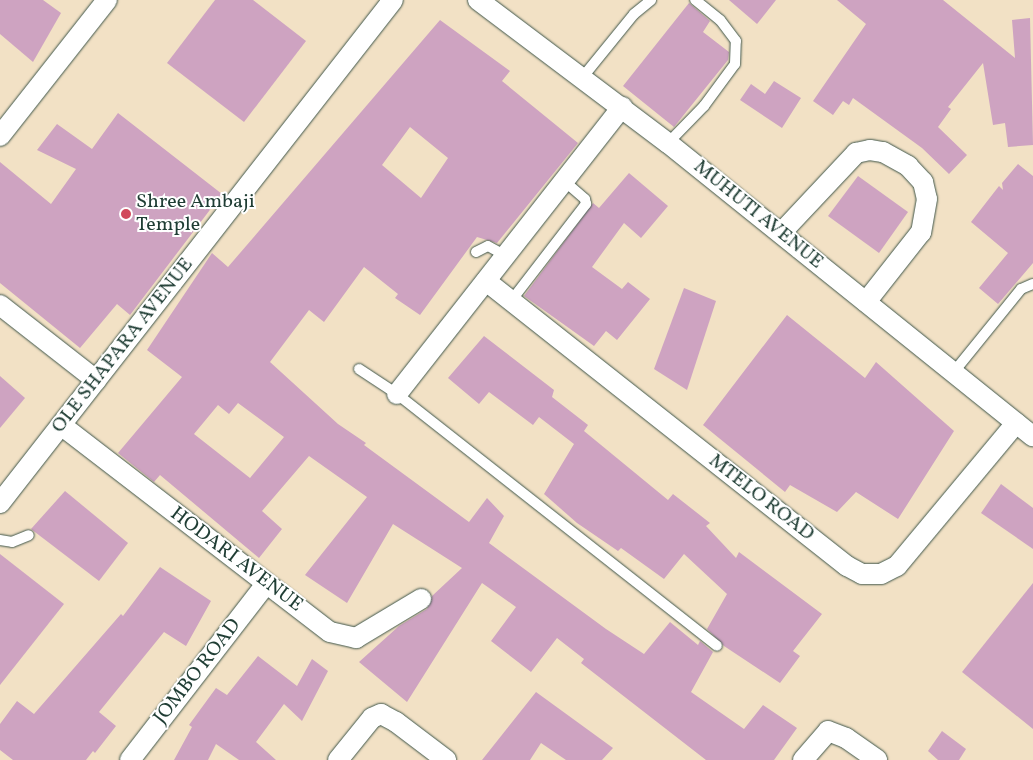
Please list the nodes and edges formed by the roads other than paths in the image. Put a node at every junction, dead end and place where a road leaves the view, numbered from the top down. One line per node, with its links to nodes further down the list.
1 (107, 0): 8 (street)
2 (393, 0): 21 (street, OLE SHAPARA AVENUE)
3 (478, 0): 6 (street, MUHUTI AVENUE)
4 (651, 0): 6 (lane)
5 (695, 0): 9 (lane)
6 (582, 78): 7 (street, MUHUTI AVENUE)
7 (622, 107): 9 (street, MUHUTI AVENUE); 10 (street)
8 (0, 136)
9 (668, 143): 11 (street, MUHUTI AVENUE)
10 (563, 180): 13 (street); 16 (lane)
11 (781, 233): 17 (street, MUHUTI AVENUE); 17 (street)
12 (476, 252): 13 (lane)
13 (506, 256): 14 (street)
14 (486, 282): 16 (street, MTELO ROAD); 22 (street)
15 (1033, 284): 20 (lane)
16 (511, 302): 23 (street, MTELO ROAD)
17 (866, 302): 20 (street, MUHUTI AVENUE)
18 (0, 305): 21 (street)
19 (360, 369): 22 (lane)
20 (953, 373): 23 (street, MUHUTI AVENUE)
21 (96, 380): 24 (street, OLE SHAPARA AVENUE)
22 (397, 394): 31 (lane)
23 (1016, 423): 25 (street, MUHUTI AVENUE)
24 (61, 425): 26 (street, OLE SHAPARA AVENUE); 29 (street, HODARI AVENUE)
25 (1033, 436)
26 (0, 503)
27 (29, 535): 28 (lane)
28 (0, 540)
29 (266, 584): 30 (street, HODARI AVENUE); 32 (street, JOMBO ROAD)
30 (421, 599)
31 (716, 646)
32 (130, 760)
33 (338, 760): 34 (street)
34 (446, 760)
35 (803, 760): 36 (street)
36 (877, 760)

